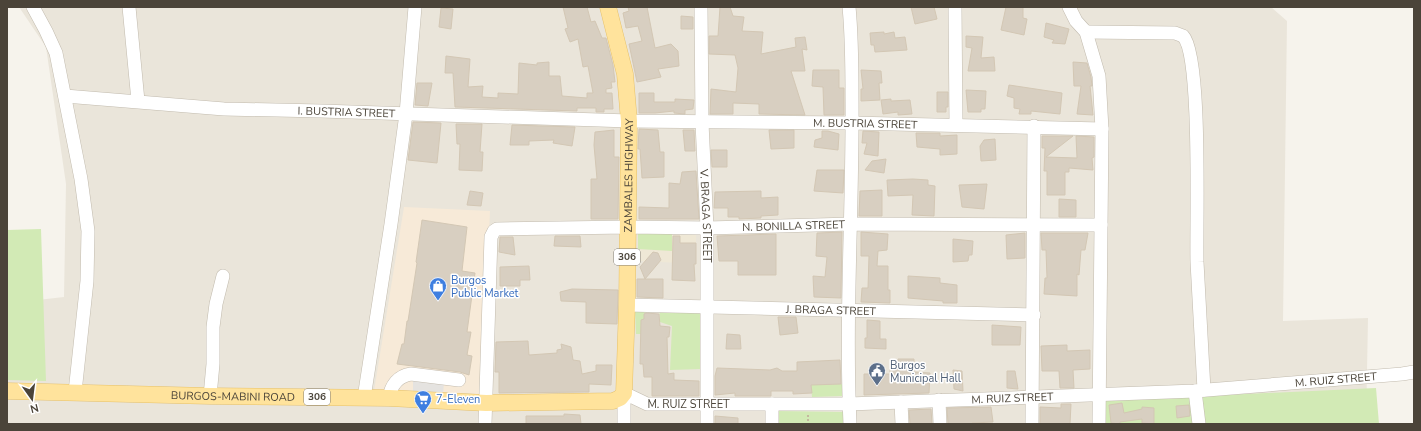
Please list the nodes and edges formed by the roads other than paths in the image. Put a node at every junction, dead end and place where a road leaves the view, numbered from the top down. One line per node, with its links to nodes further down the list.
1 (33, 7): 10 (street)
2 (129, 7): 11 (street)
3 (415, 7): 12 (street)
4 (608, 7): 13 (main road, ZAMBALES HIGHWAY / 306)
5 (701, 7): 14 (street, V. BRAGA STREET)
6 (849, 7): 15 (street)
7 (955, 7): 16 (street)
8 (1070, 7): 9 (street)
9 (1086, 32): 18 (street); 32 (street)
10 (66, 96): 11 (street, I. BUSTRIA STREET); 33 (street)
11 (138, 101): 12 (street, I. BUSTRIA STREET)
12 (406, 114): 13 (street, I. BUSTRIA STREET); 38 (street)
13 (629, 122): 14 (street, M. BUSTRIA STREET); 22 (main road, ZAMBALES HIGHWAY / 306)
14 (702, 123): 15 (street, M. BUSTRIA STREET); 23 (street, V. BRAGA STREET)
15 (852, 123): 16 (street, M. BUSTRIA STREET); 19 (street)
16 (956, 125): 17 (street, M. BUSTRIA STREET)
17 (1034, 126): 18 (street, M. BUSTRIA STREET); 20 (street)
18 (1102, 129): 21 (street)
19 (851, 224): 20 (street, N. BONILLA STREET); 23 (street, N. BONILLA STREET); 27 (street)
20 (1034, 224): 21 (street, N. BONILLA STREET); 28 (street)
21 (1101, 225): 35 (street)
22 (628, 227): 23 (street, N. BONILLA STREET); 25 (main road, ZAMBALES HIGHWAY / 306); 42 (street, N. BONILLA STREET)
23 (707, 228): 26 (street, V. BRAGA STREET)
24 (223, 276): 36 (street)
25 (627, 305): 26 (street, J. BRAGA STREET); 34 (main road, ZAMBALES HIGHWAY / 306)
26 (708, 307): 27 (street, J. BRAGA STREET); 43 (street, V. BRAGA STREET)
27 (849, 310): 28 (street, J. BRAGA STREET); 45 (street)
28 (1034, 315): 37 (street)
29 (1408, 373): 32 (street, M. RUIZ STREET)
30 (459, 380): 39 (street)
31 (7, 390): 33 (main road, BURGOS-MABINI ROAD / 306)
32 (1200, 390): 35 (street, M. RUIZ STREET); 55 (street)
33 (75, 392): 36 (main road, BURGOS-MABINI ROAD / 306)
34 (624, 393): 42 (main road, BURGOS-MABINI ROAD / 306); 43 (street, M. RUIZ STREET); 47 (street)
35 (1098, 394): 37 (street, M. RUIZ STREET); 54 (street)
36 (210, 396): 38 (main road, BURGOS-MABINI ROAD / 306)
37 (1033, 397): 40 (street, M. RUIZ STREET); 53 (street)
38 (364, 398): 39 (main road, BURGOS-MABINI ROAD / 306)
39 (390, 398): 42 (main road, BURGOS-MABINI ROAD / 306)
40 (939, 400): 41 (street, M. RUIZ STREET); 52 (street)
41 (901, 402): 45 (street, M. RUIZ STREET); 51 (street)
42 (486, 403): 46 (street)
43 (707, 403): 44 (street, M. RUIZ STREET); 48 (street, V. BRAGA STREET)
44 (772, 404): 45 (street, M. RUIZ STREET); 49 (street)
45 (849, 404): 50 (street)
46 (485, 424)
47 (624, 424)
48 (707, 424)
49 (772, 424)
50 (850, 424)
51 (902, 424)
52 (940, 424)
53 (1032, 424)
54 (1099, 424)
55 (1199, 424)

